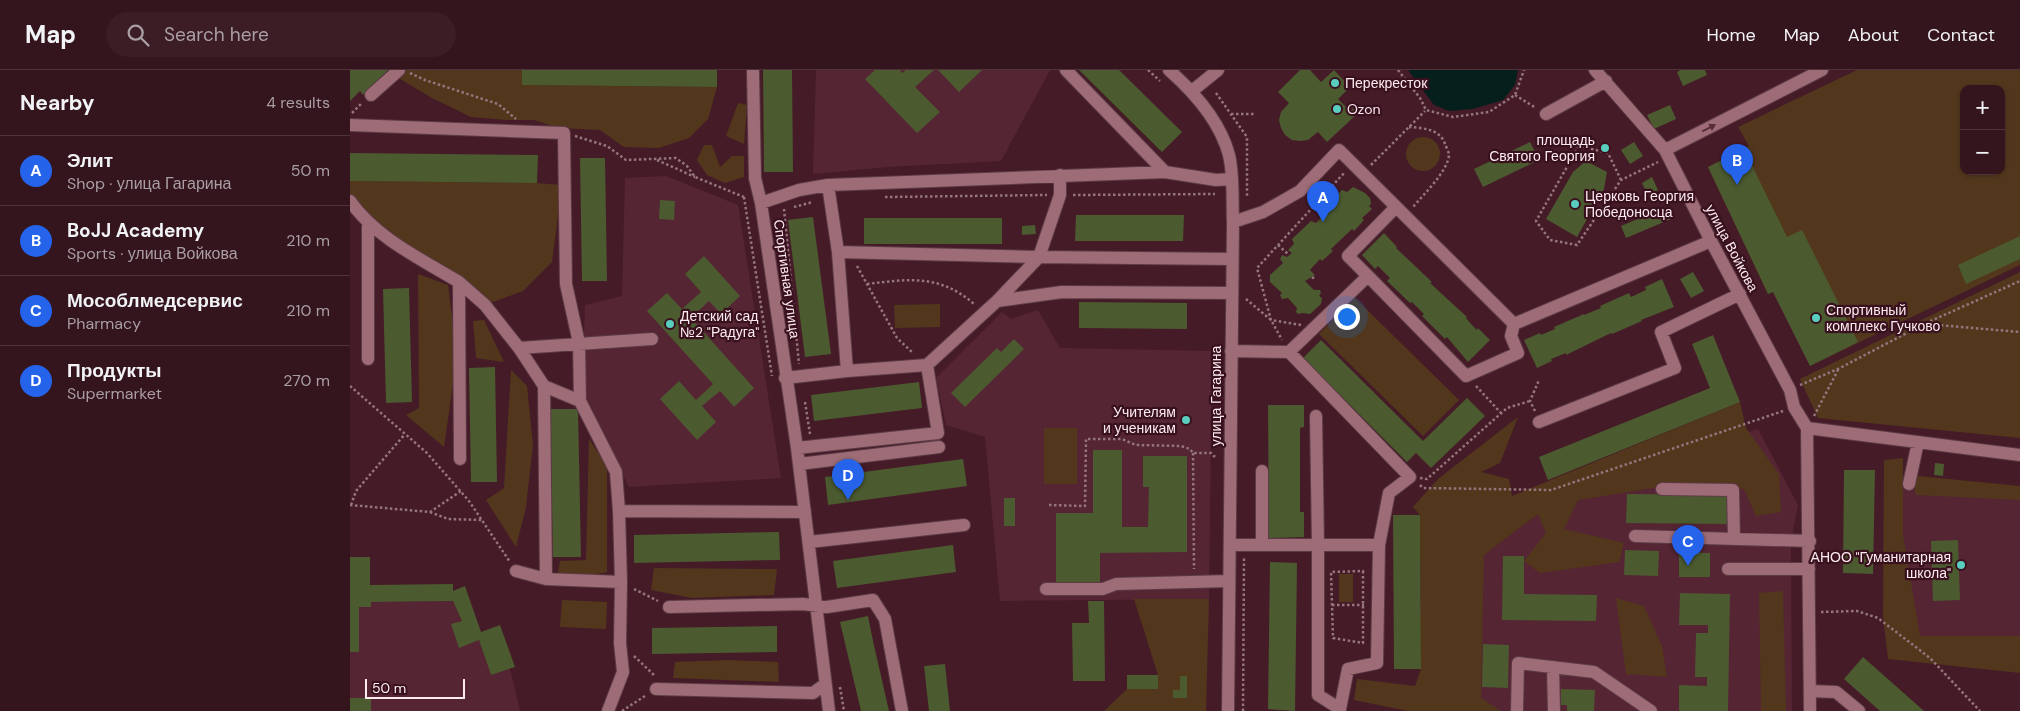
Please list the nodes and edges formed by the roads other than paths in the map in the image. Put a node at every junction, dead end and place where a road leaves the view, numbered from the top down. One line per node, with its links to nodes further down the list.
1 (399, 70): 10 (street)
2 (1066, 70): 14 (street)
3 (1169, 70): 9 (street, улица Гагарина)
4 (1218, 70): 9 (street)
5 (1595, 70): 8 (street, улица Войкова)
6 (1822, 70): 13 (street, one-way to 6)
7 (753, 72): 19 (street)
8 (1606, 81): 11 (street); 13 (street, улица Войкова)
9 (1192, 91): 16 (street, улица Гагарина)
10 (371, 95)
11 (1546, 114)
12 (350, 125): 34 (street)
13 (1667, 154): 23 (street, улица Войкова)
14 (1165, 172): 15 (street, Спортивная улица); 16 (street, Спортивная улица)
15 (1060, 176): 17 (street, Спортивная улица); 25 (street)
16 (1231, 179): 21 (street, улица Гагарина)
17 (828, 185): 19 (street, Спортивная улица); 24 (street)
18 (350, 200): 22 (street)
19 (761, 203): 41 (street, Спортивная улица)
20 (1401, 212): 21 (street); 27 (street); 32 (street)
21 (1233, 222): 26 (street, улица Гагарина)
22 (368, 223): 28 (street); 38 (street)
23 (1711, 241): 30 (street, улица Войкова); 32 (street)
24 (844, 252): 25 (street); 40 (street)
25 (1039, 257): 26 (street); 31 (street)
26 (1232, 259): 29 (street, улица Гагарина)
27 (1368, 276): 32 (street); 36 (street)
28 (459, 282): 35 (street); 51 (street)
29 (1232, 293): 31 (street); 37 (street, улица Гагарина)
30 (1740, 294): 45 (street); 46 (street, улица Войкова)
31 (997, 301): 39 (street)
32 (1514, 324)
33 (652, 339): 34 (street)
34 (579, 343): 35 (street); 43 (street)
35 (519, 348): 42 (street)
36 (1287, 349): 37 (street); 65 (street)
37 (1231, 351): 63 (street, улица Гагарина)
38 (368, 359)
39 (927, 365): 40 (street); 49 (street)
40 (847, 371): 41 (street)
41 (785, 378): 49 (street, Спортивная улица)
42 (544, 386): 43 (street); 70 (street)
43 (580, 400): 56 (street)
44 (1316, 416): 64 (street)
45 (1539, 422)
46 (1807, 428): 47 (street); 61 (street)
47 (1918, 442): 50 (street); 54 (street)
48 (939, 447): 52 (street)
49 (796, 448): 52 (street, Спортивная улица)
50 (2020, 455)
51 (460, 459)
52 (799, 464): 57 (street, Спортивная улица)
53 (1262, 471): 66 (street)
54 (1909, 484)
55 (1662, 489): 60 (street)
56 (619, 511): 57 (street); 72 (street)
57 (805, 512): 62 (street, Спортивная улица)
58 (964, 526): 62 (street)
59 (1635, 536): 60 (street)
60 (1734, 537): 61 (street)
61 (1810, 541): 68 (street)
62 (809, 542): 74 (street, Спортивная улица)
63 (1230, 545): 66 (street); 71 (street, улица Гагарина)
64 (1318, 545): 65 (street); 66 (street); 80 (street)
65 (1379, 545): 80 (street)
66 (1262, 546)
67 (1728, 569): 68 (street)
68 (1809, 569): 79 (street)
69 (516, 571): 70 (street)
70 (546, 579): 72 (street)
71 (1229, 581): 73 (street); 84 (street, улица Гагарина)
72 (621, 582): 81 (street)
73 (1046, 589)
74 (815, 605): 75 (street); 77 (street, Спортивная улица); 83 (street)
75 (669, 607)
76 (1553, 668): 85 (street); 86 (street); 87 (street)
77 (824, 685): 78 (street); 82 (street, Спортивная улица)
78 (656, 689)
79 (1810, 691): 88 (street); 89 (street)
80 (1340, 710)
81 (608, 711)
82 (829, 711)
83 (902, 711)
84 (1228, 711)
85 (1517, 711)
86 (1554, 711)
87 (1651, 711)
88 (1810, 711)
89 (1859, 711)

